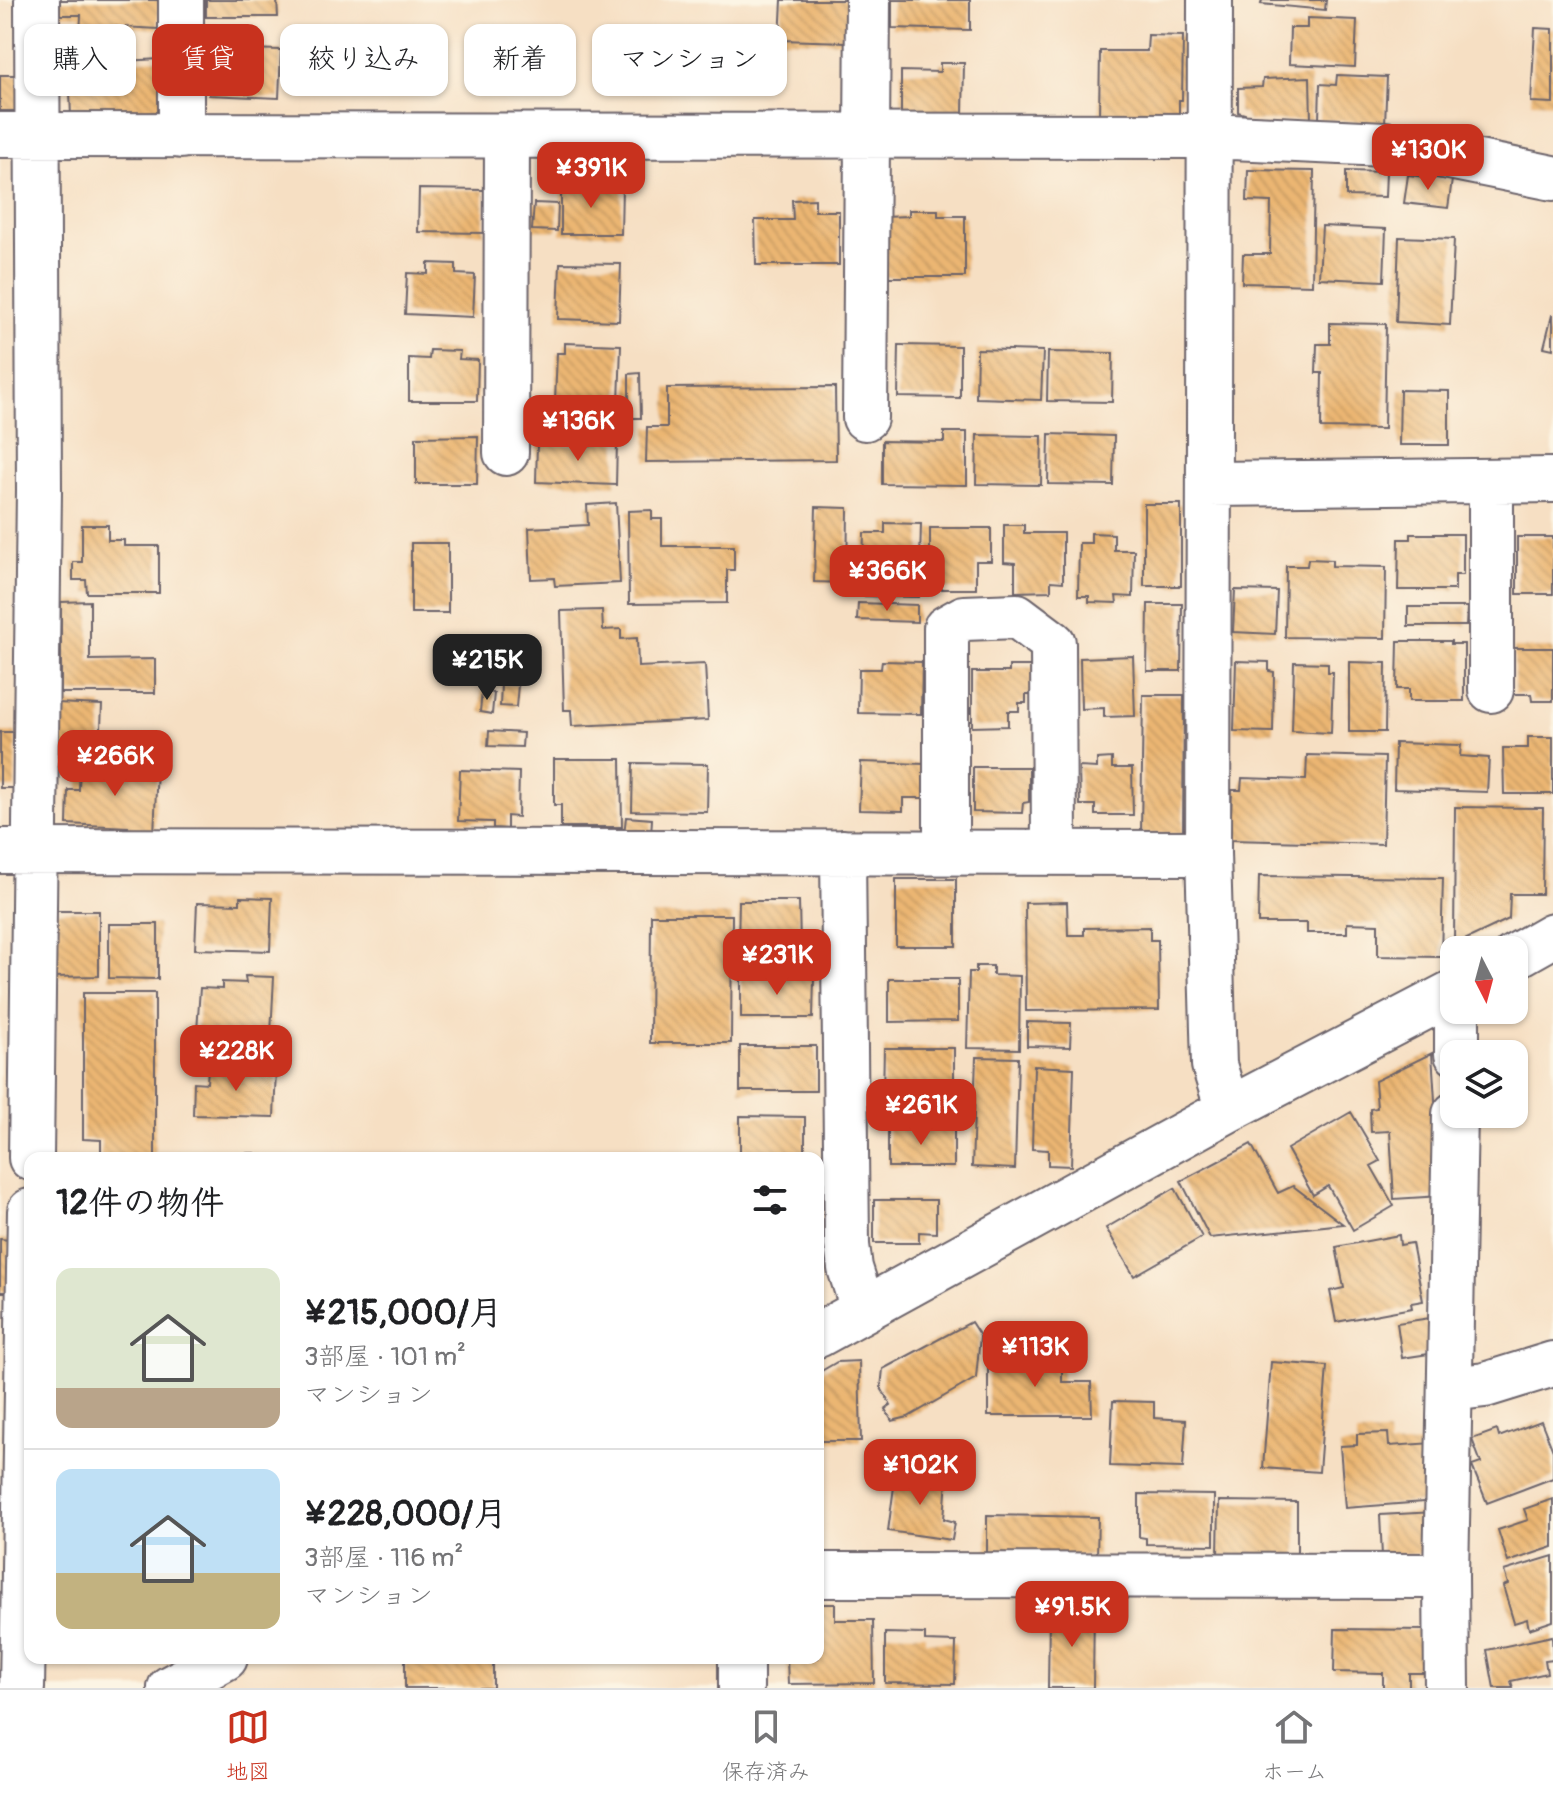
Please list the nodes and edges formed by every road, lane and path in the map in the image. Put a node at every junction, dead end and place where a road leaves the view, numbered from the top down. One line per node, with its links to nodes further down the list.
1 (37, 0): 5 (street)
2 (181, 0): 6 (street)
3 (868, 0): 8 (street)
4 (1210, 0): 9 (street)
5 (19, 135): 6 (street); 17 (street)
6 (181, 136): 7 (street)
7 (507, 136): 8 (street); 12 (street)
8 (866, 136): 9 (street); 11 (street)
9 (1209, 136): 10 (street); 15 (street)
10 (1553, 178)
11 (865, 418)
12 (506, 453)
13 (1553, 480): 14 (street)
14 (1491, 481): 15 (street); 16 (street)
15 (1209, 484): 21 (street)
16 (1491, 690)
17 (17, 851): 18 (street); 27 (street)
18 (843, 852): 19 (street); 29 (street)
19 (946, 852): 20 (street); 20 (street)
20 (1054, 852): 21 (street)
21 (1208, 853): 25 (street)
22 (1553, 935): 23 (street)
23 (1528, 949)
24 (1440, 999): 25 (street)
25 (1228, 1110): 29 (street)
26 (1455, 1128): 33 (street)
27 (31, 1152)
28 (24, 1257): 31 (street)
29 (863, 1309): 30 (street)
30 (824, 1332)
31 (14, 1333): 34 (street)
32 (1553, 1364): 33 (street)
33 (1450, 1389): 36 (street)
34 (18, 1565): 39 (street)
35 (824, 1575): 36 (street)
36 (1446, 1576): 42 (street)
37 (214, 1664): 40 (street)
38 (741, 1664): 41 (street)
39 (22, 1688)
40 (170, 1688)
41 (741, 1688)
42 (1447, 1688)

